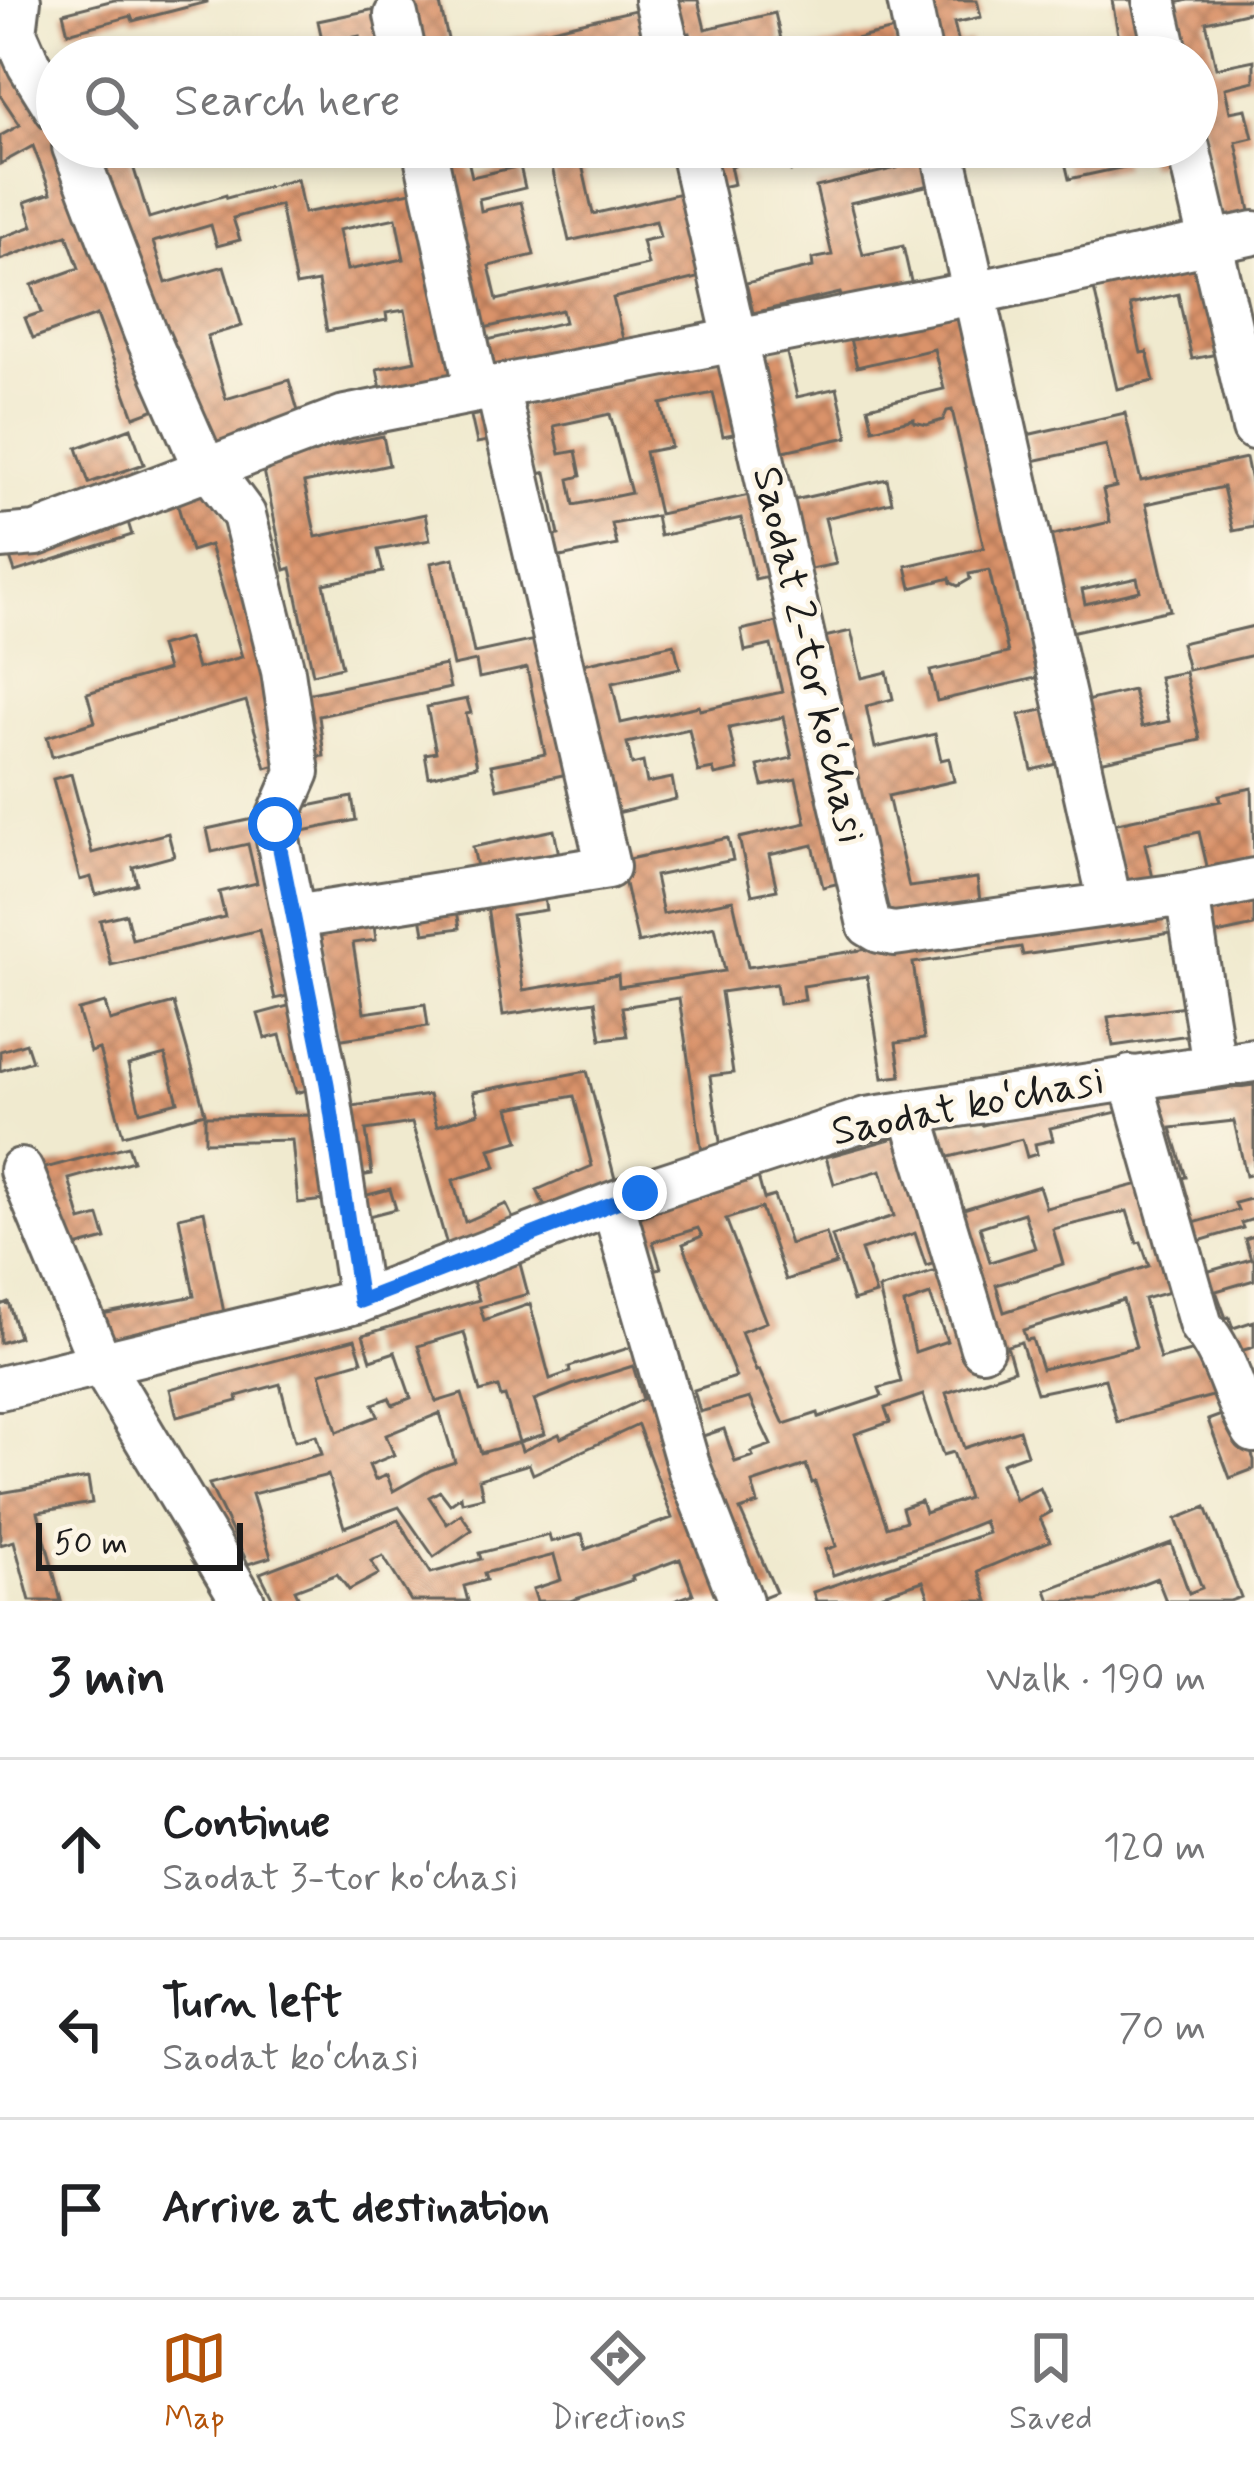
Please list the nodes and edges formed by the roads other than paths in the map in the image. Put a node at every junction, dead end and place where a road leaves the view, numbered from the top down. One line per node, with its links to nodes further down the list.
1 (19, 0): 10 (street)
2 (656, 0): 7 (street)
3 (909, 0): 8 (street)
4 (1154, 0): 9 (street)
5 (396, 15): 6 (street)
6 (400, 36)
7 (665, 36)
8 (917, 36)
9 (1162, 36)
10 (36, 76)
11 (82, 168): 22 (street)
12 (429, 168): 20 (street)
13 (696, 168): 19 (street, Saodat 2-tor koʻchasi)
14 (946, 168): 18 (street)
15 (1192, 168): 17 (street)
16 (1254, 233): 17 (street)
17 (1209, 243): 18 (street); 21 (street)
18 (974, 293): 19 (street); 26 (street)
19 (736, 340): 20 (street); 26 (street, Saodat 2-tor koʻchasi)
20 (487, 389): 22 (street); 27 (street)
21 (1254, 428)
22 (209, 467): 23 (street); 27 (street)
23 (0, 537)
24 (1254, 880): 25 (street)
25 (1187, 894): 26 (street); 28 (street)
26 (1110, 903)
27 (296, 916): 33 (street)
28 (1234, 1063): 29 (street, Saodat koʻchasi)
29 (1130, 1077): 30 (street, Saodat koʻchasi); 37 (street)
30 (911, 1112): 32 (street, Saodat koʻchasi); 34 (street)
31 (21, 1170): 35 (street)
32 (613, 1205): 33 (street, Saodat koʻchasi); 39 (street)
33 (360, 1301): 35 (street, Saodat koʻchasi)
34 (982, 1348)
35 (100, 1362): 36 (street, Saodat koʻchasi); 38 (street)
36 (0, 1388)
37 (1254, 1430)
38 (243, 1601)
39 (741, 1601)

